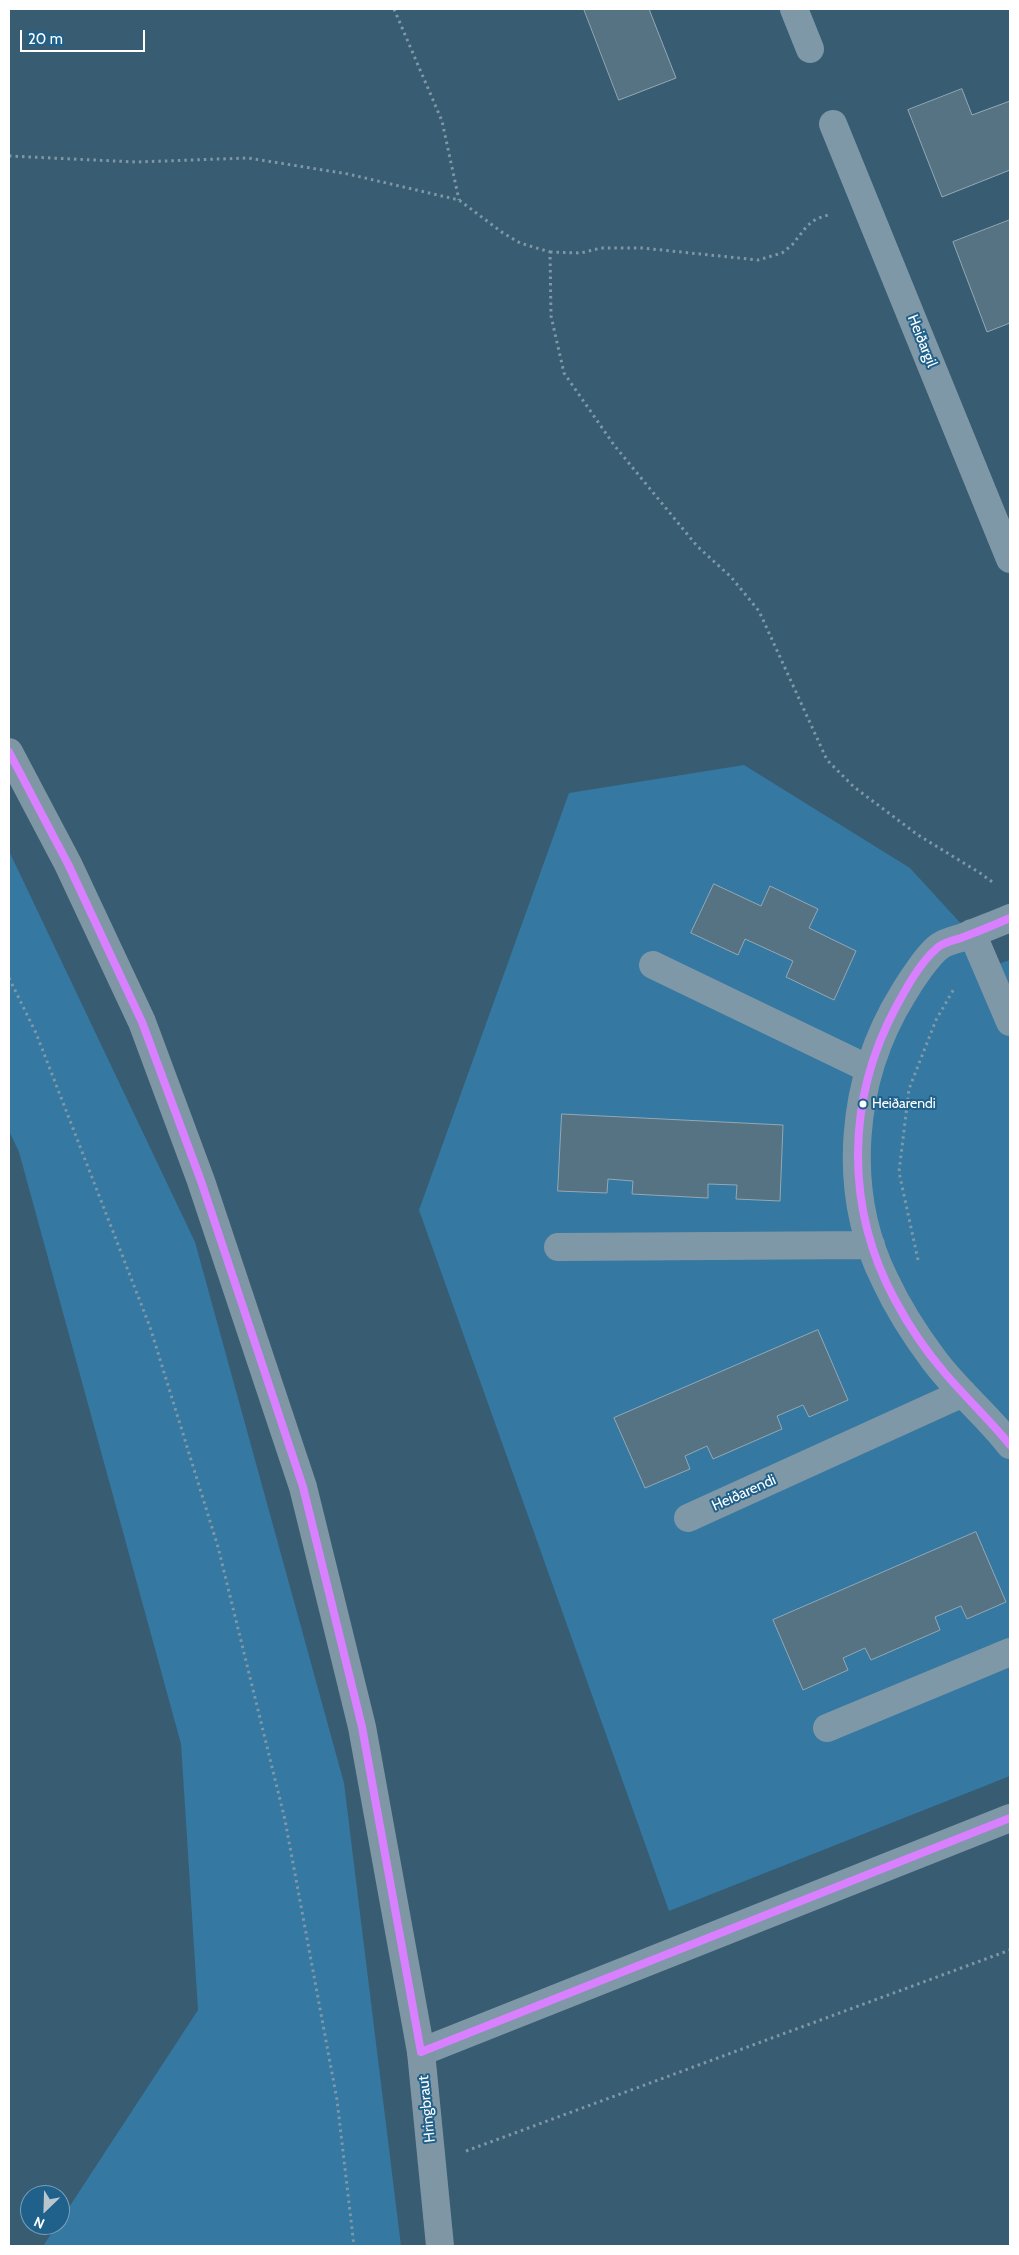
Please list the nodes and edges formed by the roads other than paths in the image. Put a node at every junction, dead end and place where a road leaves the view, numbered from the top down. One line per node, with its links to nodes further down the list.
1 (794, 9): 2 (street)
2 (810, 49)
3 (833, 124): 4 (street, Heiðargil)
4 (1010, 559)
5 (9, 752): 19 (main road, Hringbraut)
6 (1010, 918): 7 (street)
7 (972, 933): 9 (street); 10 (street)
8 (653, 965): 10 (street)
9 (1010, 1022)
10 (869, 1069): 11 (street)
11 (871, 1245): 12 (street); 13 (street)
12 (558, 1247)
13 (963, 1393): 14 (street); 15 (street, Heiðarendi)
14 (1010, 1445)
15 (688, 1518)
16 (1010, 1652): 17 (street)
17 (827, 1728)
18 (1010, 1818): 19 (street)
19 (421, 2052): 20 (main road, Hringbraut)
20 (440, 2246)

